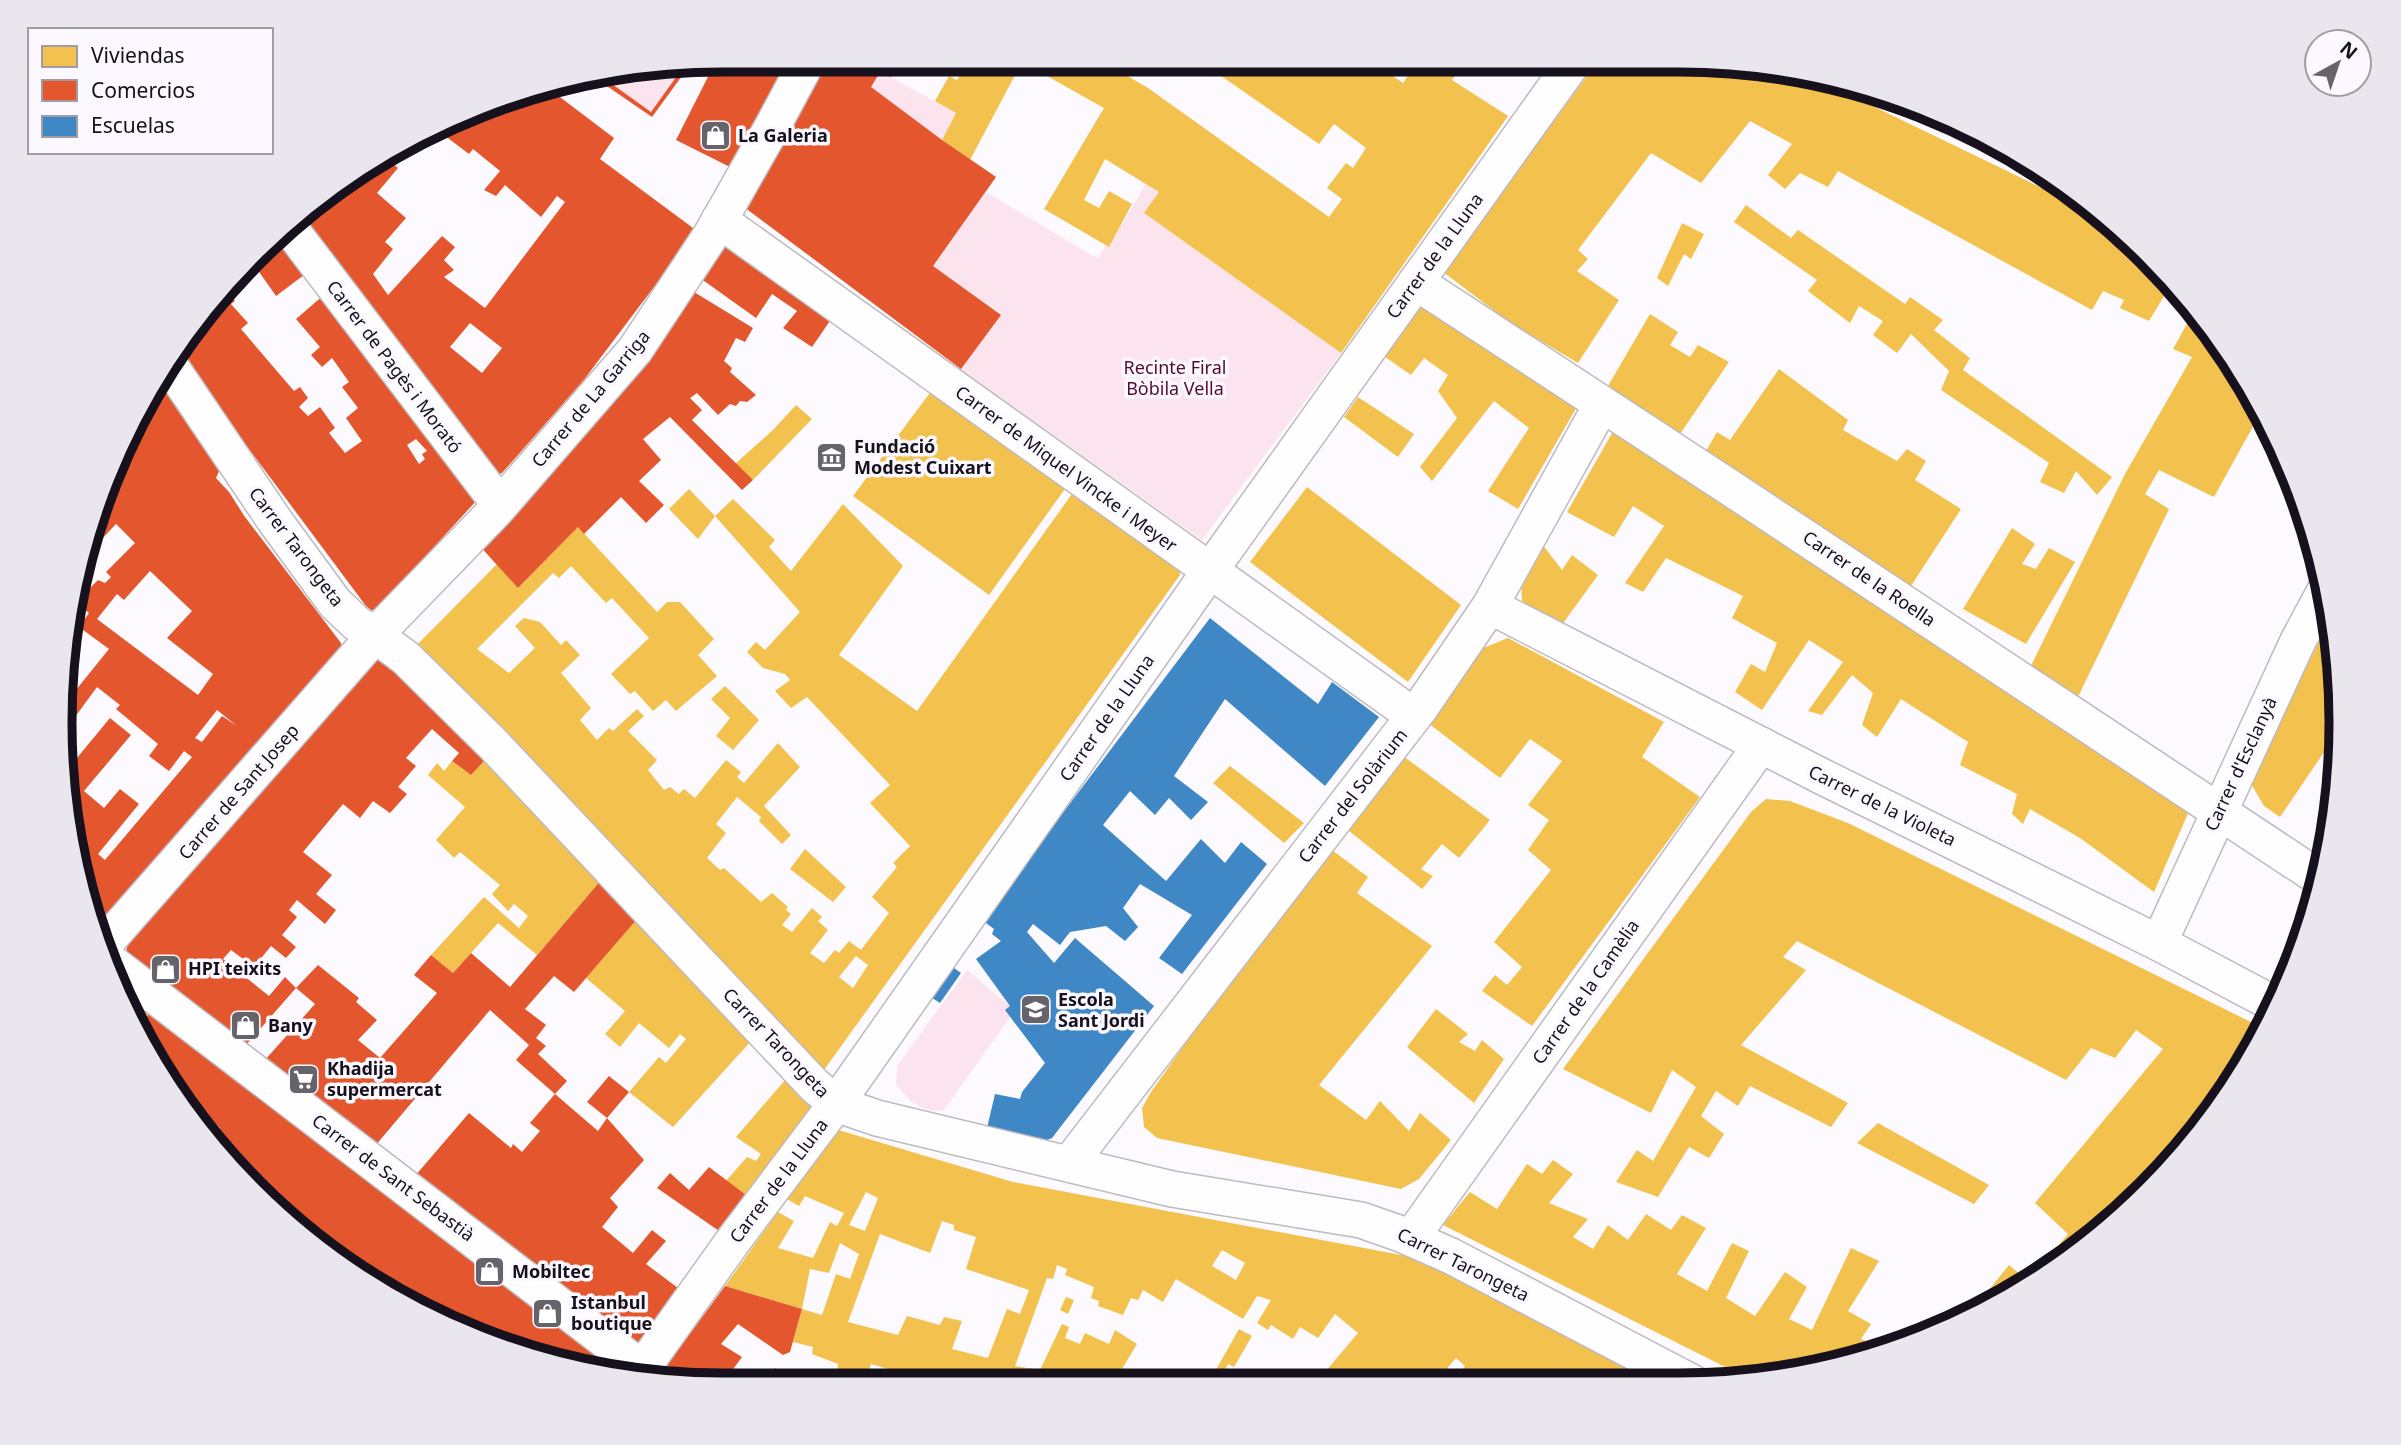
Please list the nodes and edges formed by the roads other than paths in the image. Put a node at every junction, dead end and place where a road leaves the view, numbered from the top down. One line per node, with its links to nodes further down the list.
1 (800, 72): 3 (street, Carrer de La Garriga)
2 (1566, 72): 5 (street, Carrer de la Lluna)
3 (719, 220): 8 (street, Carrer de La Garriga); 9 (street, Carrer de Miquel Vincke i Meyer)
4 (293, 233): 8 (street, Carrer de Pagès i Morató)
5 (1416, 282): 7 (street, Carrer de la Roella); 9 (street, Carrer de la Lluna)
6 (174, 372): 12 (street, Carrer Tarongeta)
7 (1602, 404): 11 (street, Carrer del Solàrium); 15 (street, Carrer de la Roella)
8 (500, 505): 12 (street, Carrer de La Garriga)
9 (1209, 572): 13 (street, Carrer de Miquel Vincke i Meyer); 23 (street, Carrer de la Lluna)
10 (2318, 603): 15 (street, Carrer d'Esclanyà)
11 (1490, 606): 13 (street, Carrer del Solàrium); 14 (street, Carrer de la Violeta)
12 (375, 635): 18 (street, Carrer de Sant Josep); 23 (street, Carrer Tarongeta)
13 (1414, 716): 24 (street, Carrer del Solàrium)
14 (1761, 745): 19 (street, Carrer de la Violeta); 25 (street, Carrer de la Camèlia)
15 (2219, 811): 16 (street, Carrer de la Roella); 19 (street, Carrer d'Esclanyà)
16 (2311, 873)
17 (2308, 888): 21 (street)
18 (109, 940)
19 (2159, 943): 22 (street, Carrer de la Violeta)
20 (120, 969): 26 (street, Carrer de Sant Sebastià)
21 (2271, 991)
22 (2267, 1000)
23 (836, 1104): 24 (street, Carrer Tarongeta); 27 (street, Carrer de la Lluna)
24 (1069, 1164): 25 (street, Carrer Tarongeta)
25 (1411, 1238): 28 (street, Carrer Tarongeta)
26 (636, 1368)
27 (646, 1369)
28 (1674, 1373)

